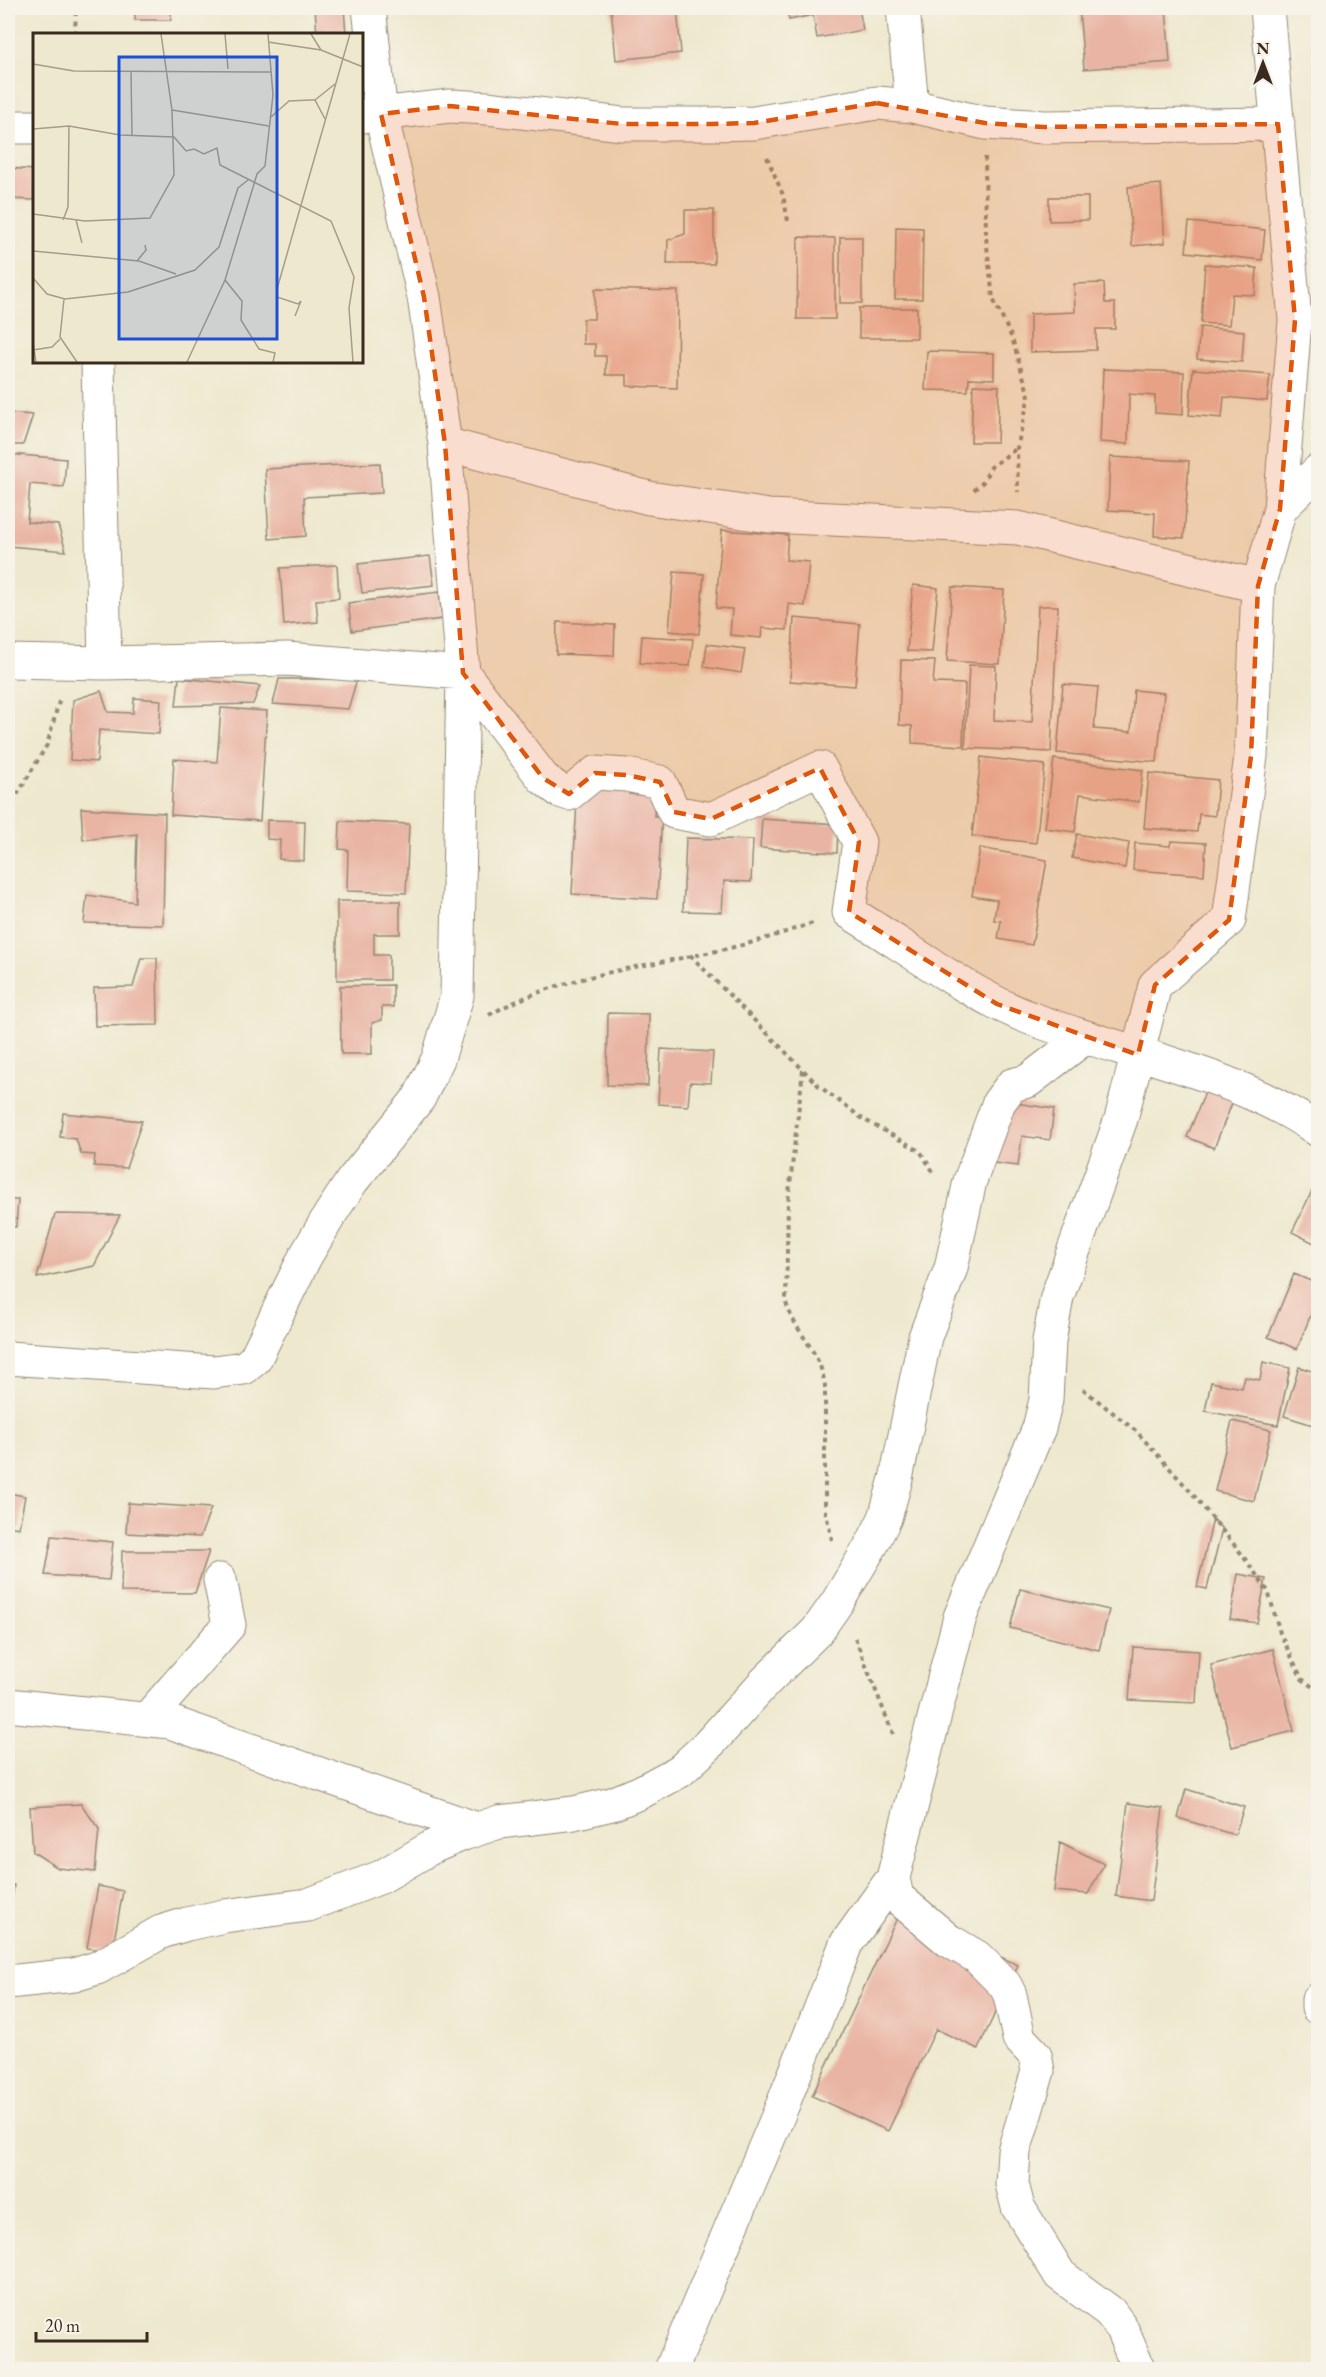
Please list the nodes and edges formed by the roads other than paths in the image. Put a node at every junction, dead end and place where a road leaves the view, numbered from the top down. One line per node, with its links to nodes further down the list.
1 (369, 8): 5 (street)
2 (903, 8): 4 (street)
3 (1267, 8): 6 (street)
4 (912, 106): 5 (street); 6 (street)
5 (371, 115): 10 (street)
6 (1278, 124): 12 (street)
7 (8, 127): 8 (street)
8 (33, 127)
9 (98, 363): 15 (street)
10 (445, 444): 13 (street); 16 (street)
11 (1318, 471): 12 (street)
12 (1280, 509): 13 (street)
13 (1258, 586): 18 (street)
14 (8, 661): 15 (street)
15 (105, 663): 16 (street)
16 (463, 673): 17 (street); 20 (street)
17 (1084, 1038): 18 (street); 24 (street)
18 (1137, 1055): 19 (street); 25 (street)
19 (1318, 1130)
20 (8, 1358)
21 (220, 1580): 23 (street)
22 (8, 1705): 23 (street)
23 (147, 1719): 24 (street)
24 (477, 1829): 26 (street)
25 (893, 1878): 29 (street); 30 (street)
26 (8, 1982)
27 (1318, 2000): 28 (street)
28 (1318, 2008)
29 (671, 2370)
30 (1139, 2370)

